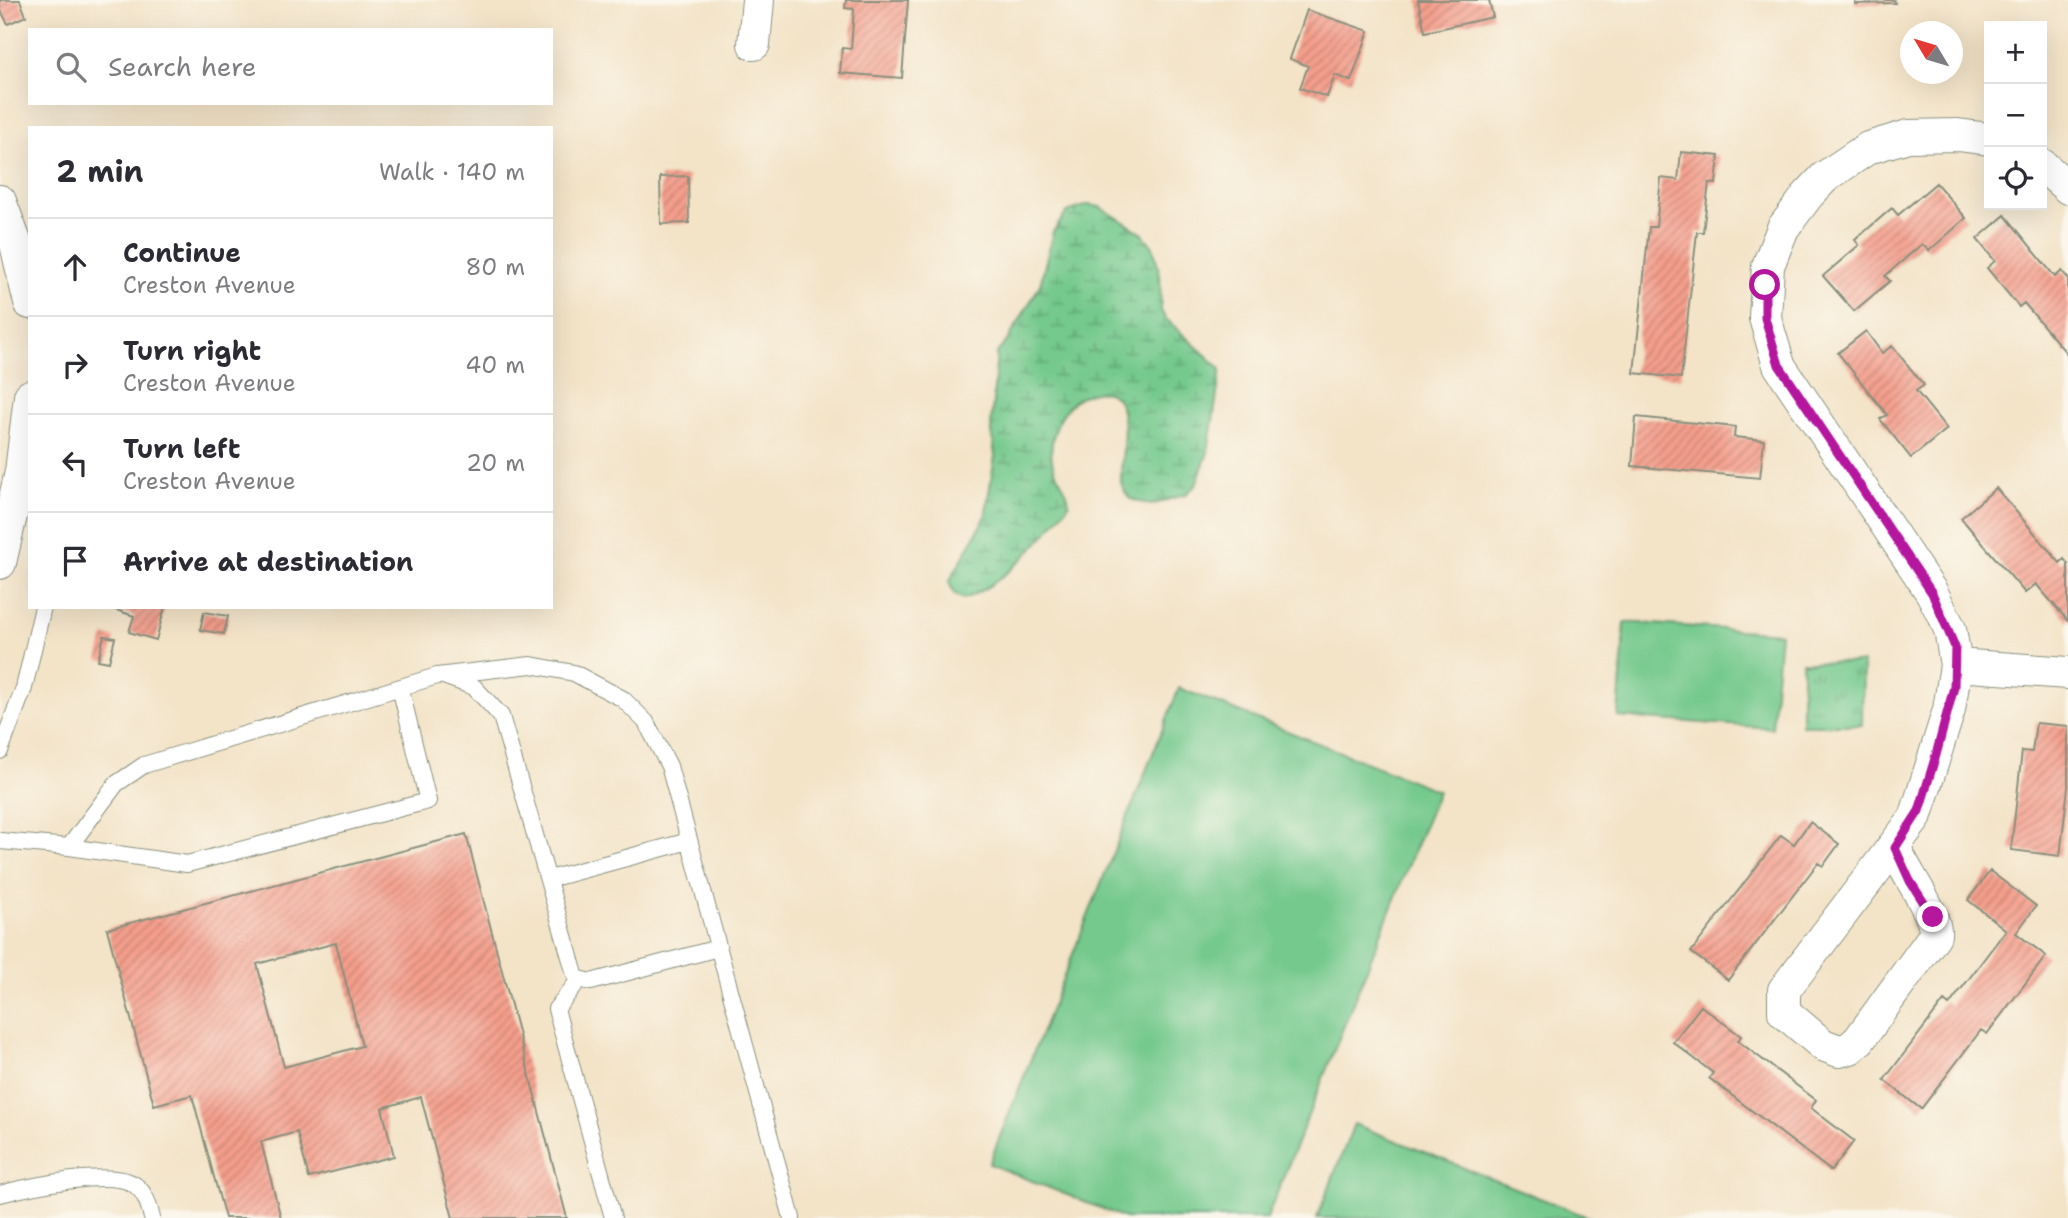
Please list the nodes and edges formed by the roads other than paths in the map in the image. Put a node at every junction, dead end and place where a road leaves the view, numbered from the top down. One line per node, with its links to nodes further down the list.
1 (758, 0): 2 (street)
2 (754, 44)
3 (1984, 138): 12 (street)
4 (2047, 169): 5 (street)
5 (2068, 188)
6 (0, 201): 7 (street)
7 (28, 287)
8 (28, 404): 9 (street)
9 (10, 473): 10 (street)
10 (0, 563)
11 (43, 609): 16 (lane)
12 (1956, 665): 13 (street); 20 (street)
13 (2068, 673)
14 (437, 676): 15 (lane); 18 (lane); 21 (lane)
15 (400, 687): 19 (lane); 19 (lane)
16 (0, 751)
17 (0, 841): 19 (lane)
18 (690, 841): 21 (lane); 22 (lane)
19 (69, 847)
20 (1895, 848): 20 (street)
21 (549, 879): 23 (lane)
22 (718, 948): 23 (lane); 27 (lane)
23 (579, 980): 26 (lane)
24 (0, 1194): 25 (lane)
25 (152, 1218)
26 (612, 1218)
27 (792, 1218)

